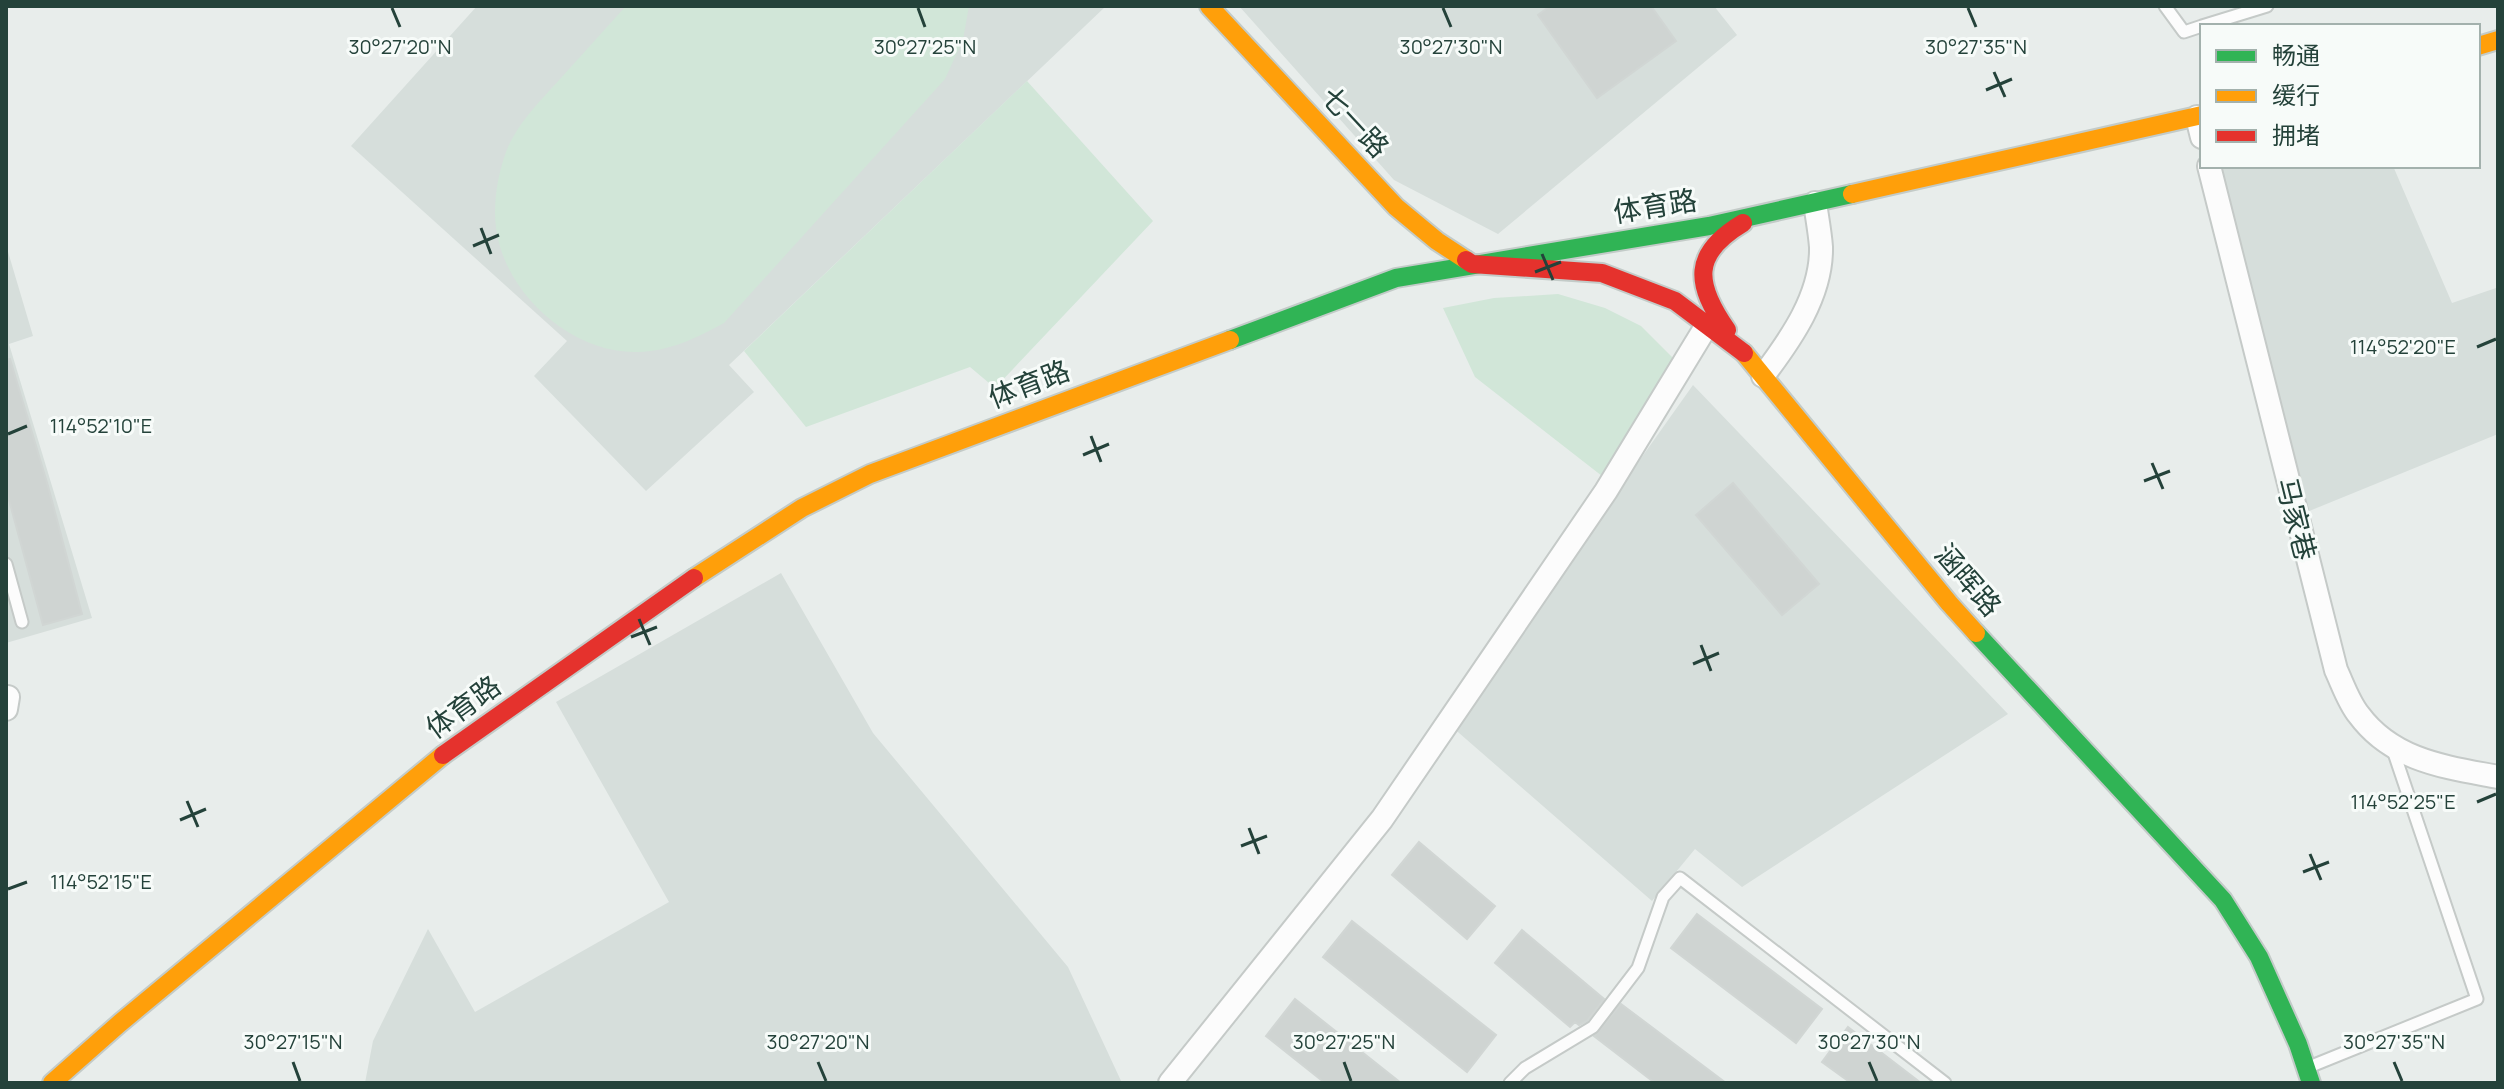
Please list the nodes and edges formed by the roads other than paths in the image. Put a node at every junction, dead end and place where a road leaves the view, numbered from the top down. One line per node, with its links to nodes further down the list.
1 (1209, 6): 10 (street, 七一路)
2 (2165, 6): 5 (lane)
3 (2267, 6): 4 (lane)
4 (2208, 24)
5 (2200, 27)
6 (2200, 123): 8 (street, 体育路)
7 (2210, 168): 16 (street, 马家巷)
8 (1815, 203): 9 (street, 体育路); 13 (street)
9 (1757, 216): 10 (street, 体育路); 12 (street)
10 (1472, 264): 11 (street, 涵晖路); 19 (street, 体育路)
11 (1707, 325): 12 (street, 涵晖路); 20 (street)
12 (1746, 355): 13 (street, 涵晖路)
13 (1763, 376): 18 (street, 涵晖路)
14 (6, 564): 15 (lane)
15 (22, 622)
16 (2392, 746): 17 (street, 马家巷); 18 (lane)
17 (2498, 777)
18 (2308, 1076)
19 (52, 1083)
20 (1170, 1083)
21 (1510, 1083): 22 (lane)
22 (1945, 1083)

